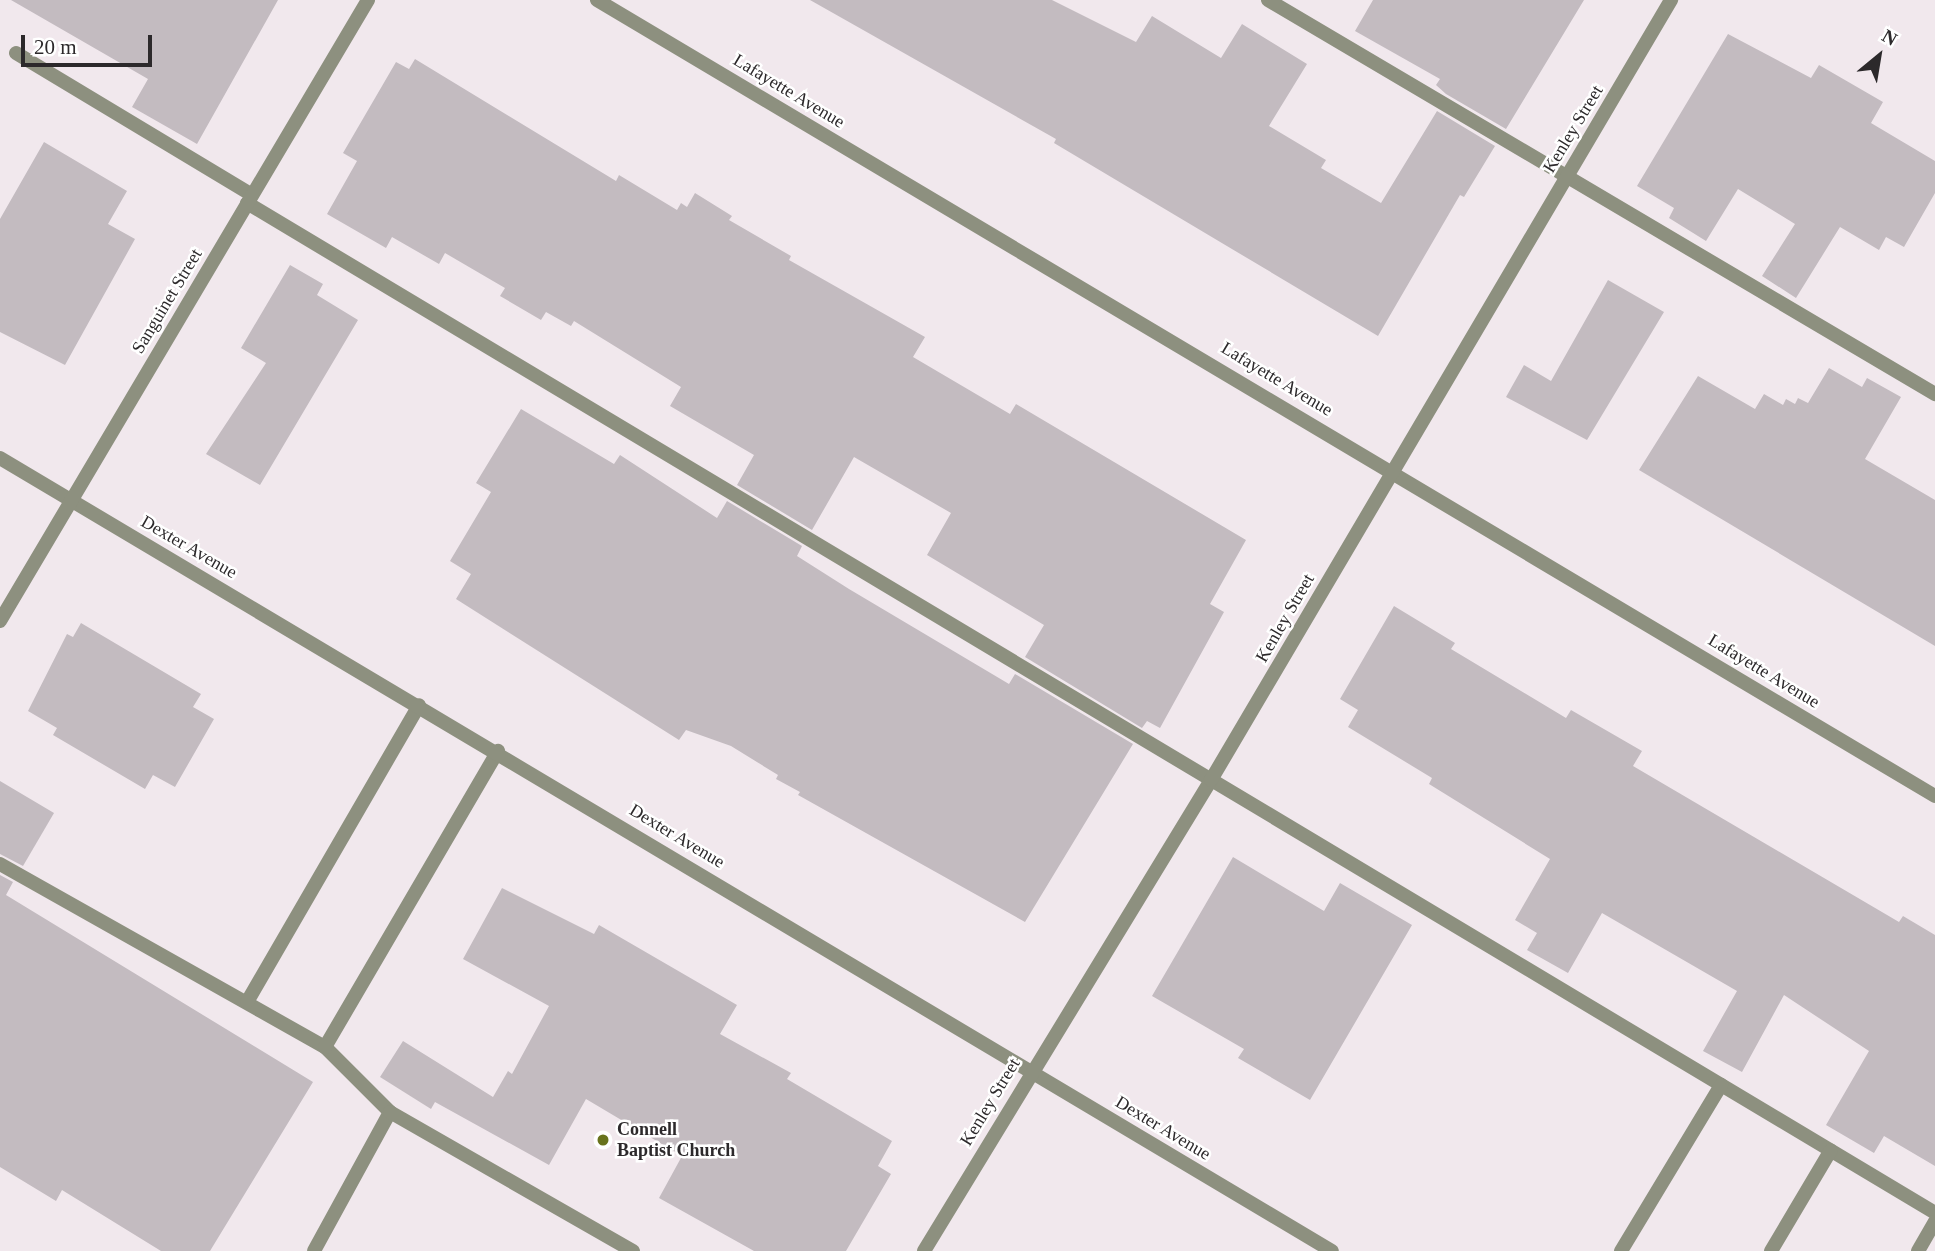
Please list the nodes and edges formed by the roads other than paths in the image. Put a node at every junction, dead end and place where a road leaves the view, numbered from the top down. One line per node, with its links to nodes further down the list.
1 (368, 0): 7 (street, Sanguinet Street)
2 (597, 0): 10 (street, Lafayette Avenue)
3 (1268, 0): 6 (street)
4 (1671, 0): 6 (street, Kenley Street)
5 (16, 52): 7 (street)
6 (1566, 178): 8 (street); 10 (street, Kenley Street)
7 (250, 199): 11 (street, Sanguinet Street); 15 (street)
8 (1935, 394)
9 (0, 458): 11 (street, Dexter Avenue)
10 (1394, 470): 15 (street, Kenley Street); 16 (street, Lafayette Avenue)
11 (72, 500): 12 (street, Sanguinet Street); 13 (street, Dexter Avenue)
12 (0, 621)
13 (419, 705): 14 (street, Dexter Avenue); 18 (street)
14 (498, 751): 19 (street); 20 (street, Dexter Avenue)
15 (1212, 780): 20 (street, Kenley Street); 21 (street)
16 (1935, 796)
17 (0, 864): 18 (street)
18 (247, 1002): 19 (street)
19 (325, 1047): 22 (street)
20 (1031, 1071): 28 (street, Kenley Street); 29 (street, Dexter Avenue)
21 (1721, 1085): 23 (street); 30 (street)
22 (390, 1112): 26 (street); 27 (street)
23 (1831, 1150): 24 (street); 31 (street)
24 (1935, 1213)
25 (1935, 1222): 32 (street)
26 (314, 1251)
27 (633, 1251)
28 (924, 1251)
29 (1332, 1251)
30 (1621, 1251)
31 (1771, 1251)
32 (1918, 1251)

